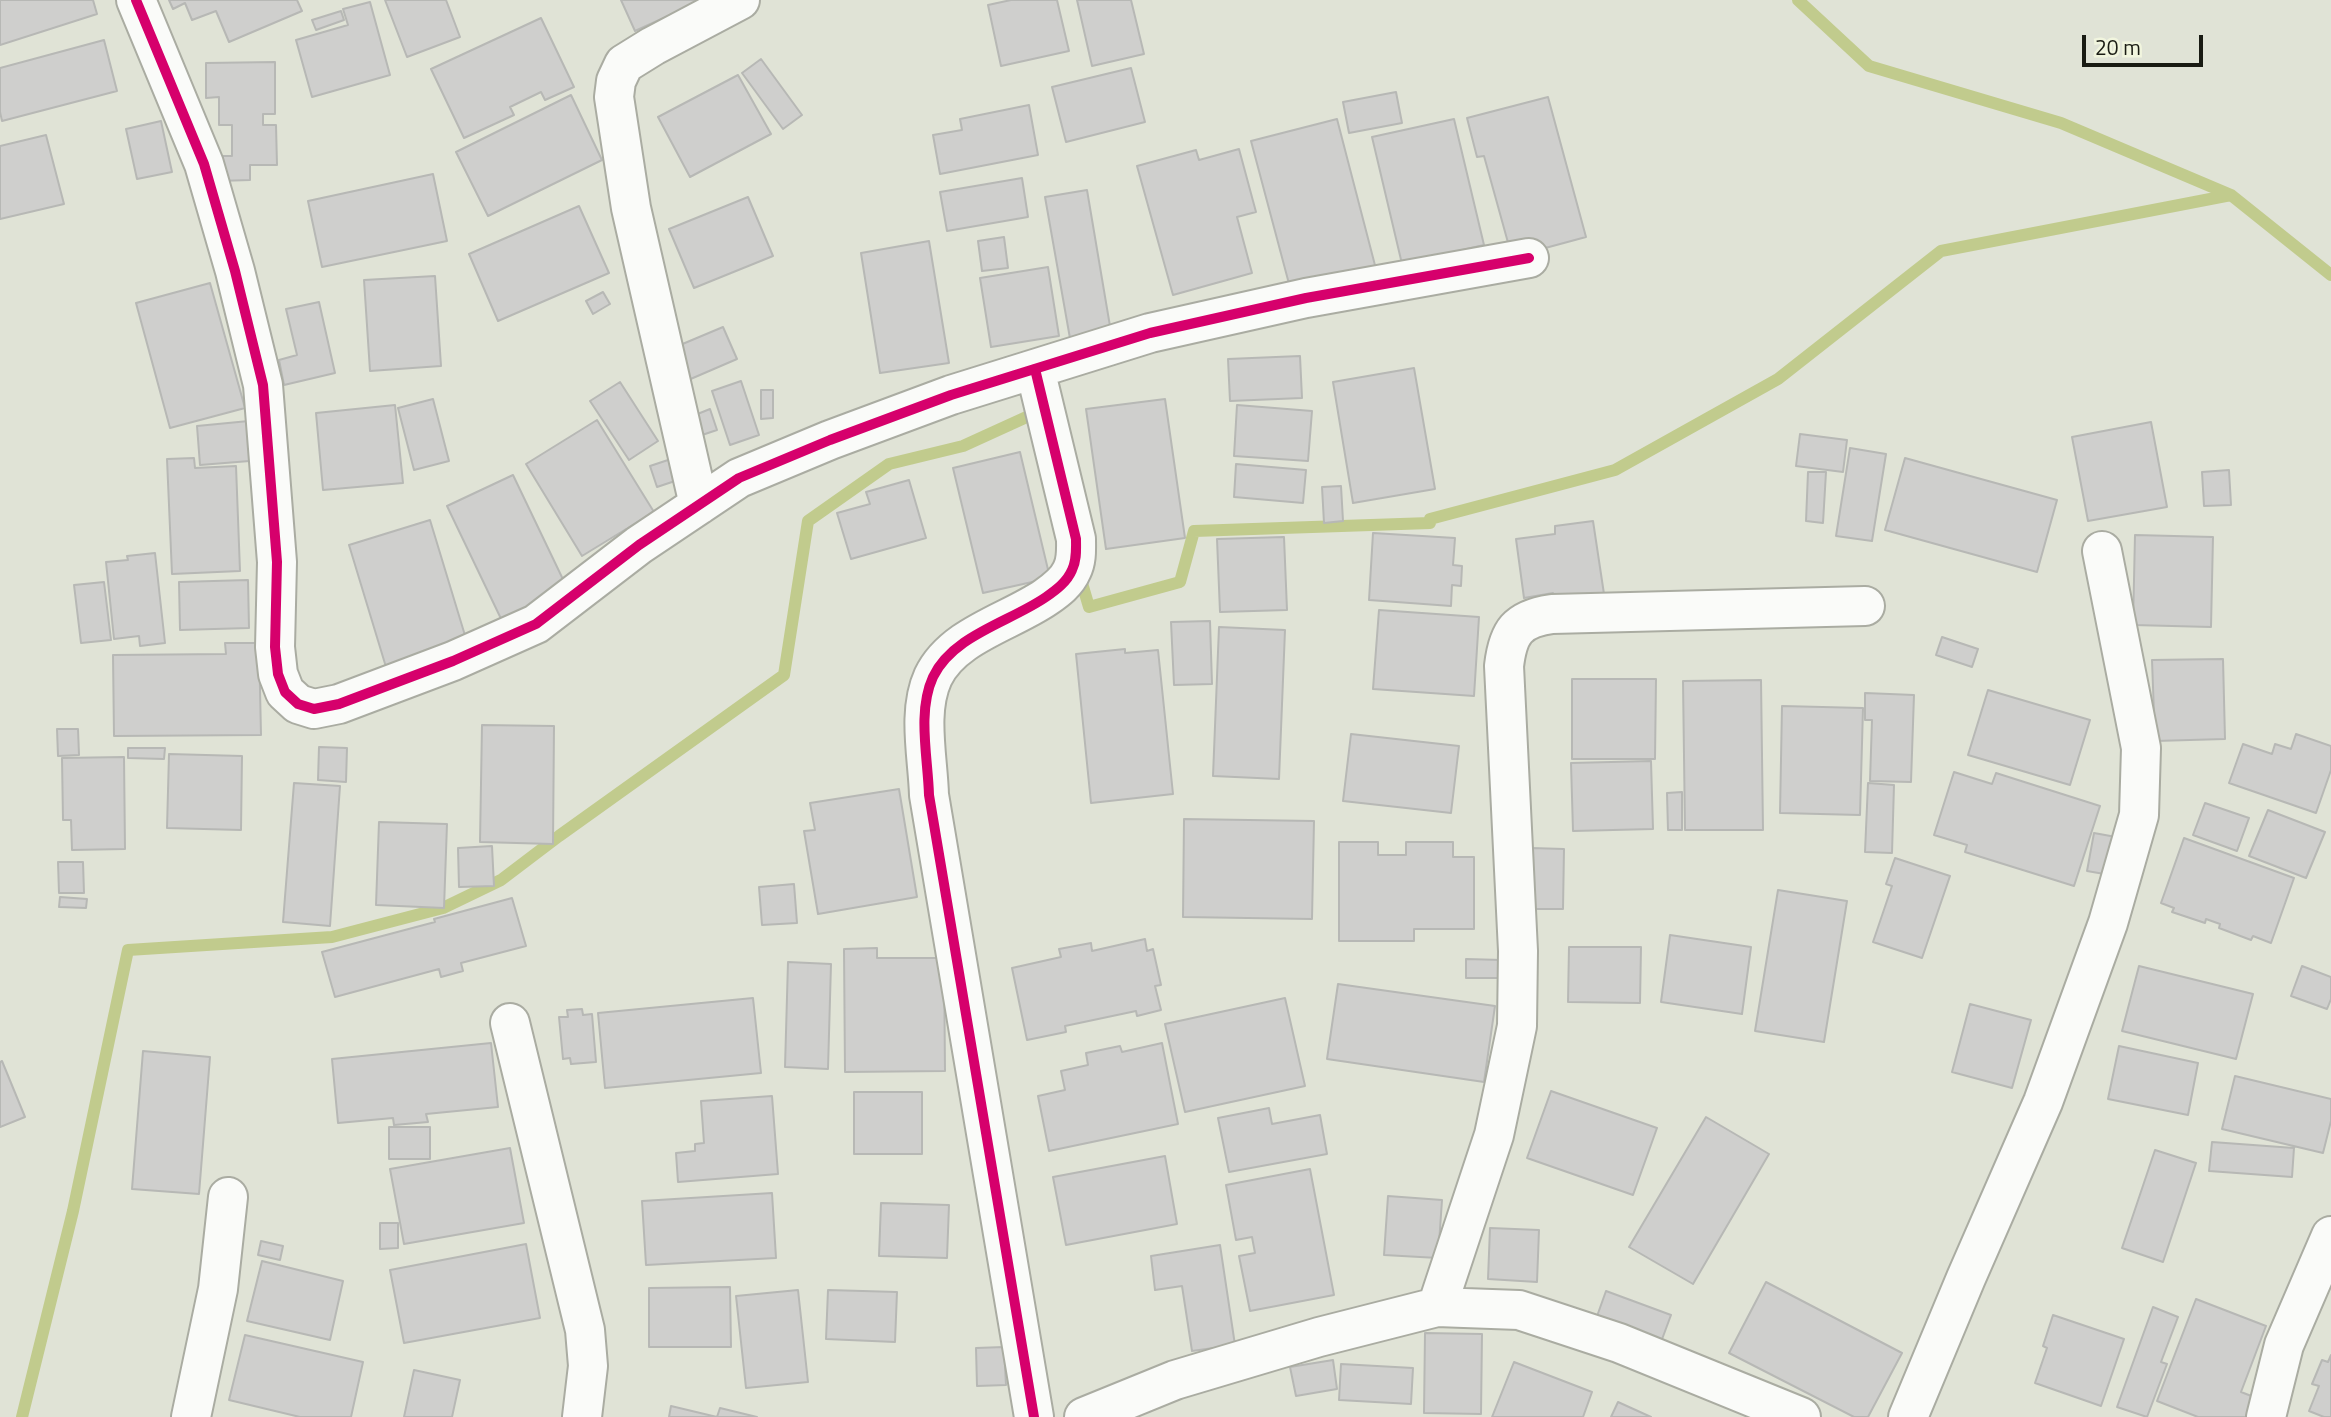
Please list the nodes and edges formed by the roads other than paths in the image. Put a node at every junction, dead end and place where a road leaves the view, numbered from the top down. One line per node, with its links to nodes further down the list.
1 (136, 0): 5 (street)
2 (740, 0): 5 (street)
3 (1529, 258): 4 (street)
4 (1035, 369): 5 (street); 14 (street)
5 (699, 505)
6 (2102, 551): 17 (street)
7 (1864, 606): 11 (street)
8 (510, 1024): 13 (street)
9 (228, 1197): 12 (street)
10 (2331, 1237): 18 (street)
11 (1437, 1307): 15 (street); 16 (street)
12 (191, 1417)
13 (582, 1417)
14 (1034, 1417)
15 (1084, 1417)
16 (1801, 1417)
17 (1908, 1417)
18 (2266, 1417)

